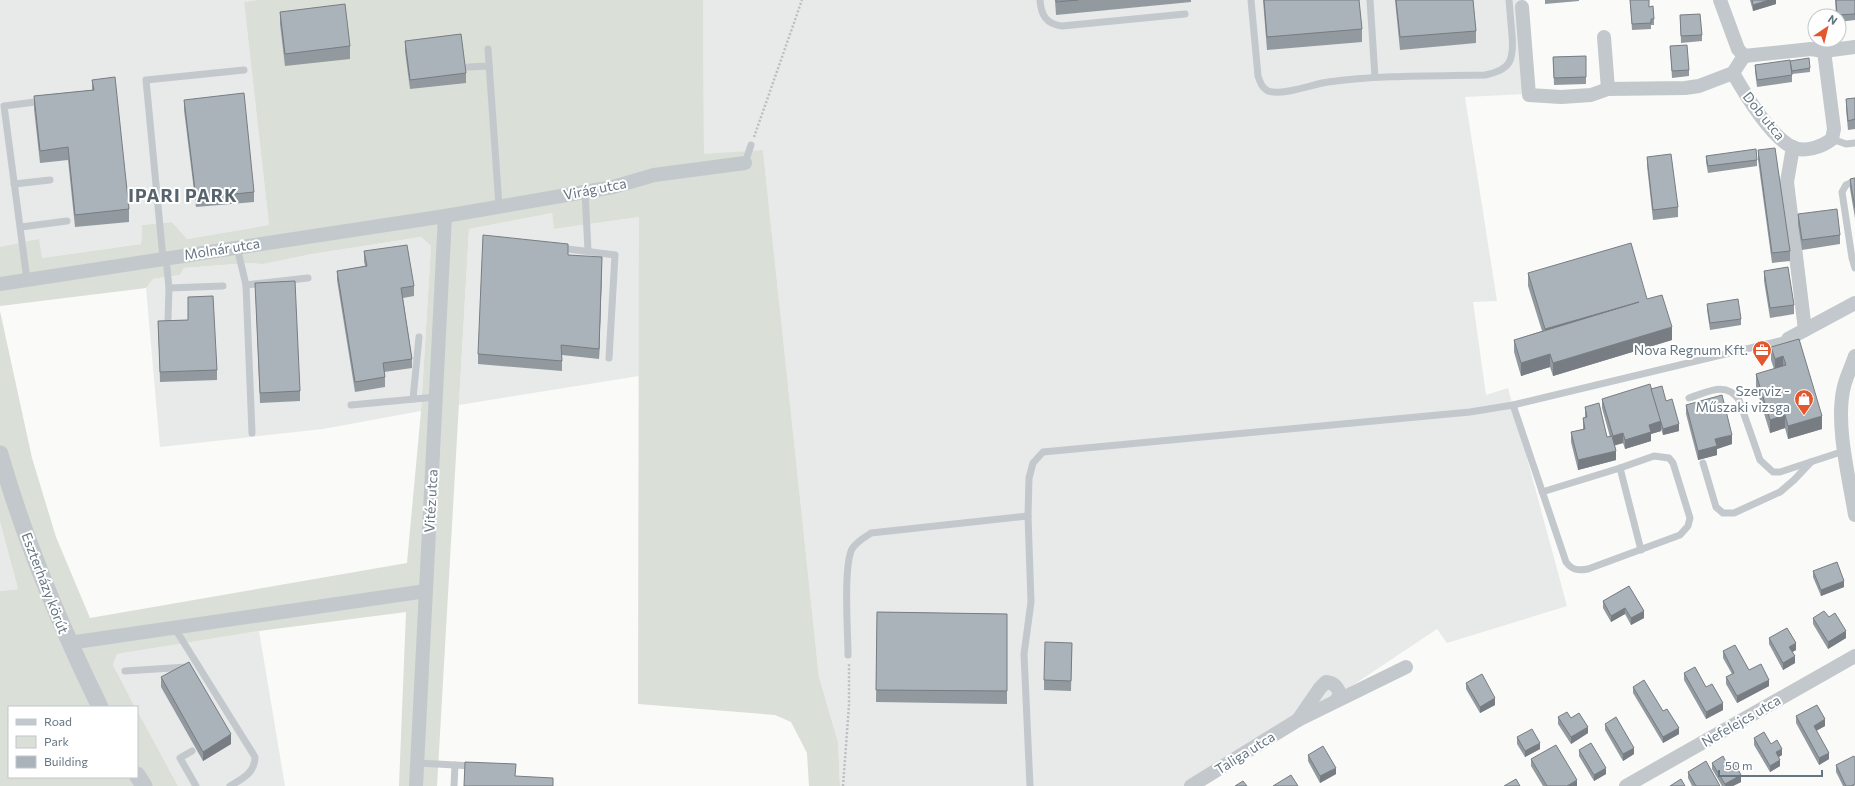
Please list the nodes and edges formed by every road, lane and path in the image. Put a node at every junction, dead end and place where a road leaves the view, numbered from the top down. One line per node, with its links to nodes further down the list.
1 (802, 0): 23 (path)
2 (1040, 0): 8 (lane)
3 (1251, 0): 18 (lane)
4 (1370, 0): 18 (lane)
5 (1509, 0): 18 (lane)
6 (1720, 0): 13 (street)
7 (1522, 7): 19 (street)
8 (1185, 14)
9 (1604, 37): 19 (street)
10 (1855, 47): 12 (street)
11 (488, 49): 14 (lane)
12 (1824, 51): 13 (street); 21 (street)
13 (1744, 56): 17 (street)
14 (489, 66): 15 (lane); 30 (lane)
15 (468, 67)
16 (244, 70): 37 (lane)
17 (1733, 73): 19 (street); 24 (street, Dob utca)
18 (1375, 77)
19 (1608, 89)
20 (48, 101): 28 (lane)
21 (1832, 139): 22 (lane); 24 (street, Dob utca)
22 (1855, 143)
23 (751, 145): 25 (lane)
24 (1792, 147): 47 (street)
25 (745, 163): 29 (street, Virág utca)
26 (50, 180): 28 (lane)
27 (1855, 181): 38 (lane)
28 (14, 184): 33 (lane)
29 (585, 191): 30 (street, Virág utca); 36 (lane)
30 (500, 206): 31 (street, Virág utca)
31 (445, 216): 34 (street, Molnár utca); 52 (street, Vitéz utca)
32 (67, 221): 33 (lane)
33 (21, 227): 40 (lane)
34 (237, 247): 37 (street, Molnár utca); 42 (lane)
35 (551, 247): 36 (lane)
36 (588, 251): 51 (lane)
37 (164, 258): 40 (street, Molnár utca); 44 (lane)
38 (1855, 268)
39 (308, 278): 42 (lane)
40 (27, 280): 41 (street, Molnár utca)
41 (0, 284)
42 (246, 285): 57 (lane)
43 (223, 286): 44 (lane)
44 (169, 288): 46 (lane)
45 (1855, 303): 47 (street)
46 (168, 319)
47 (1805, 330): 49 (street)
48 (419, 337): 54 (lane)
49 (1788, 339): 56 (lane)
50 (1855, 356): 58 (street)
51 (609, 358)
52 (436, 397): 54 (lane); 67 (street, Vitéz utca)
53 (1690, 398): 60 (lane)
54 (413, 399): 55 (lane)
55 (350, 405)
56 (1513, 405): 63 (lane); 65 (lane)
57 (252, 433)
58 (1844, 451): 60 (lane); 64 (street)
59 (0, 454): 69 (street, Eszterházy körút)
60 (1811, 462): 61 (lane)
61 (1704, 463)
62 (1620, 468): 63 (lane); 66 (lane); 66 (lane)
63 (1542, 492): 66 (lane)
64 (1855, 515)
65 (1028, 516): 70 (lane); 89 (lane)
66 (1641, 550)
67 (426, 591): 68 (street); 79 (street, Vitéz utca)
68 (174, 627): 69 (street); 72 (lane)
69 (69, 643): 76 (street, Eszterházy körút)
70 (848, 655): 88 (path)
71 (1855, 656): 91 (street, Nefelejcs utca)
72 (198, 666): 74 (lane); 85 (lane)
73 (1406, 668): 75 (street, Taliga utca)
74 (126, 671)
75 (1336, 701): 77 (street, Taliga utca); 77 (street, Taliga utca)
76 (100, 706)
77 (1298, 720): 90 (street, Taliga utca)
78 (192, 751): 84 (lane)
79 (418, 763): 80 (lane); 86 (street, Vitéz utca)
80 (455, 765): 81 (lane); 87 (lane)
81 (477, 766)
82 (138, 777): 83 (street)
83 (144, 786)
84 (196, 786)
85 (230, 786)
86 (416, 786)
87 (454, 786)
88 (843, 786)
89 (1030, 786)
90 (1191, 786)
91 (1626, 786)

